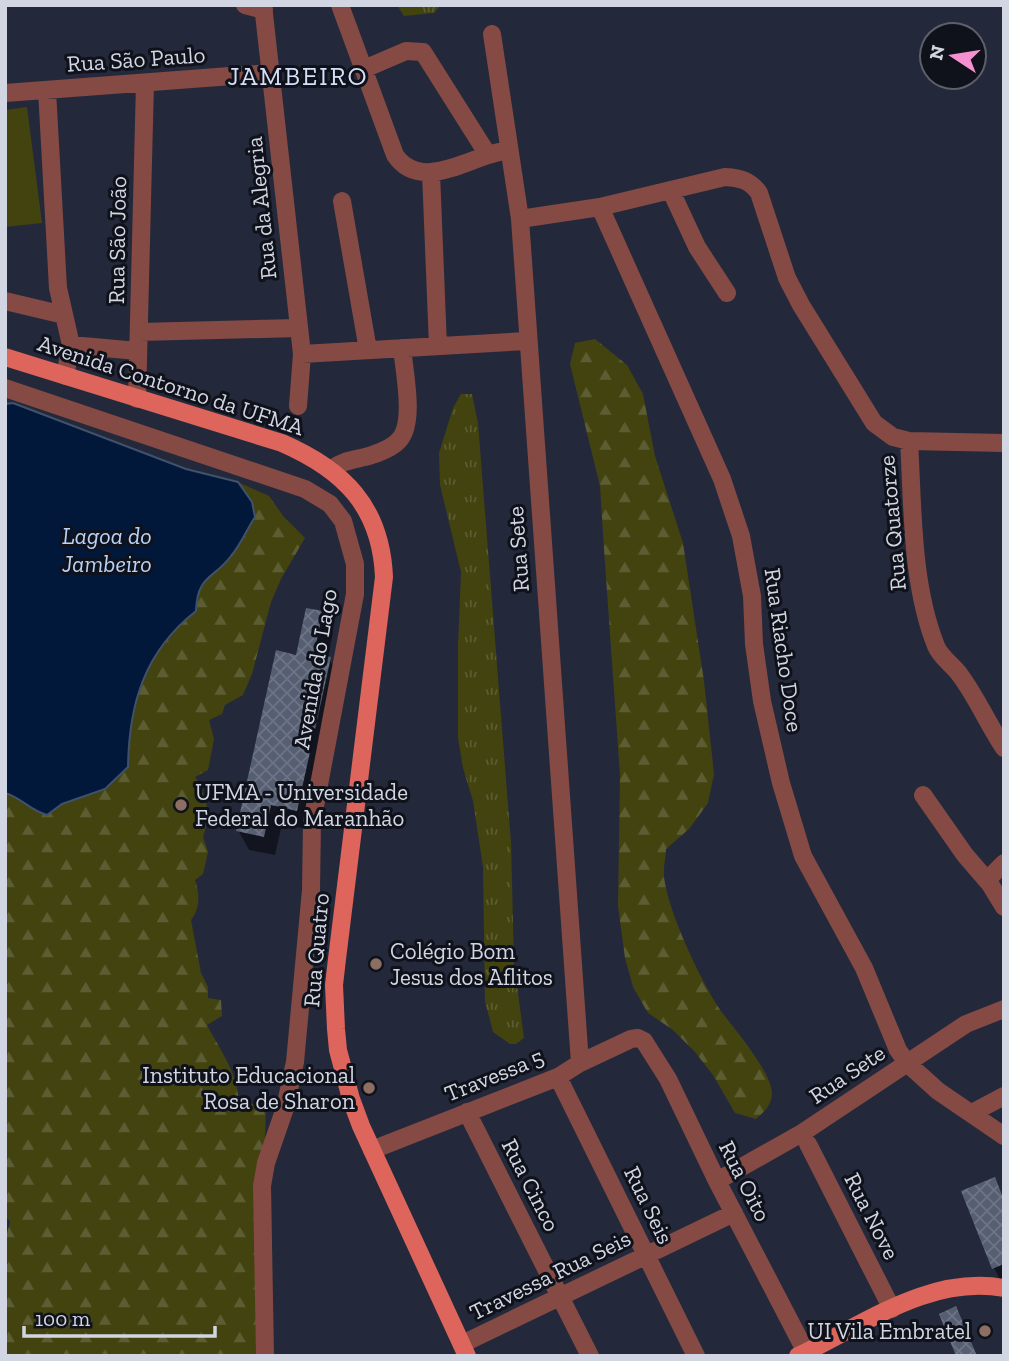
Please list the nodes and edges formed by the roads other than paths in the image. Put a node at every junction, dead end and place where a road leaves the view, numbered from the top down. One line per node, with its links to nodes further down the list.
1 (245, 5): 3 (street)
2 (340, 5): 5 (street)
3 (264, 8): 6 (street, Rua da Alegria)
4 (492, 34): 10 (street, Rua Sete)
5 (364, 69): 11 (street); 12 (street)
6 (271, 73): 7 (street, Rua São Paulo); 20 (street, Rua da Alegria)
7 (145, 83): 8 (street, Rua São Paulo); 21 (street, Rua São João)
8 (47, 90): 9 (street, Rua São Paulo); 19 (street)
9 (5, 93)
10 (509, 150): 11 (street); 16 (street, Rua Sete)
11 (488, 155): 12 (street)
12 (423, 173): 24 (street)
13 (671, 191): 15 (street); 17 (street); 34 (street, Rua Quatorze)
14 (342, 201): 26 (street)
15 (600, 207): 16 (street); 46 (street, Rua Riacho Doce)
16 (520, 219): 22 (street, Rua Sete)
17 (727, 293)
18 (5, 300): 19 (street)
19 (64, 315): 23 (street)
20 (299, 328): 21 (street); 28 (street, Rua da Alegria)
21 (139, 332): 27 (street, Rua São João)
22 (527, 341): 24 (street); 45 (street, Rua Sete)
23 (71, 345): 27 (street); 30 (street)
24 (438, 346): 25 (street)
25 (402, 348): 26 (street); 36 (street)
26 (368, 350): 28 (street)
27 (138, 351): 32 (street, Rua São João)
28 (302, 354): 33 (street, Rua da Alegria)
29 (5, 357): 30 (main road, Avenida Contorno da UFMA)
30 (65, 376): 32 (main road, Avenida Contorno da UFMA)
31 (5, 388): 62 (street, Avenida do Lago)
32 (137, 399): 36 (main road, Avenida Contorno da UFMA)
33 (298, 406)
34 (909, 441): 35 (street); 38 (street, Rua Quatorze)
35 (1004, 443)
36 (332, 469): 37 (main road, Avenida Contorno da UFMA)
37 (374, 525): 53 (main road, Rua Quatro)
38 (1004, 748)
39 (923, 795): 41 (street)
40 (1004, 863): 41 (street)
41 (987, 880): 42 (street)
42 (1004, 907)
43 (1004, 1009): 46 (street, Rua Sete)
44 (631, 1039): 45 (street, Travessa 5); 54 (street, Rua Oito)
45 (580, 1063): 47 (street, Travessa 5)
46 (907, 1063): 50 (street, Rua Riacho Doce); 54 (street, Rua Sete)
47 (558, 1077): 49 (street, Travessa 5); 56 (street, Rua Seis)
48 (1004, 1096): 50 (street)
49 (467, 1112): 53 (street, Travessa 5); 58 (street, Rua Cinco)
50 (972, 1113): 51 (street, Rua Riacho Doce)
51 (1004, 1136)
52 (808, 1144): 59 (street, Rua Nove)
53 (372, 1150): 60 (main road, Rua Quatro)
54 (717, 1181): 55 (street, Rua Oito)
55 (734, 1213): 56 (street, Travessa Rua Seis); 61 (street, Rua Oito)
56 (646, 1255): 58 (street, Travessa Rua Seis); 64 (street, Rua Seis)
57 (1004, 1288): 59 (main road)
58 (560, 1297): 60 (street, Travessa Rua Seis); 63 (street, Rua Cinco)
59 (892, 1309): 61 (main road)
60 (465, 1350)
61 (804, 1354)
62 (265, 1356)
63 (590, 1356)
64 (696, 1356)

